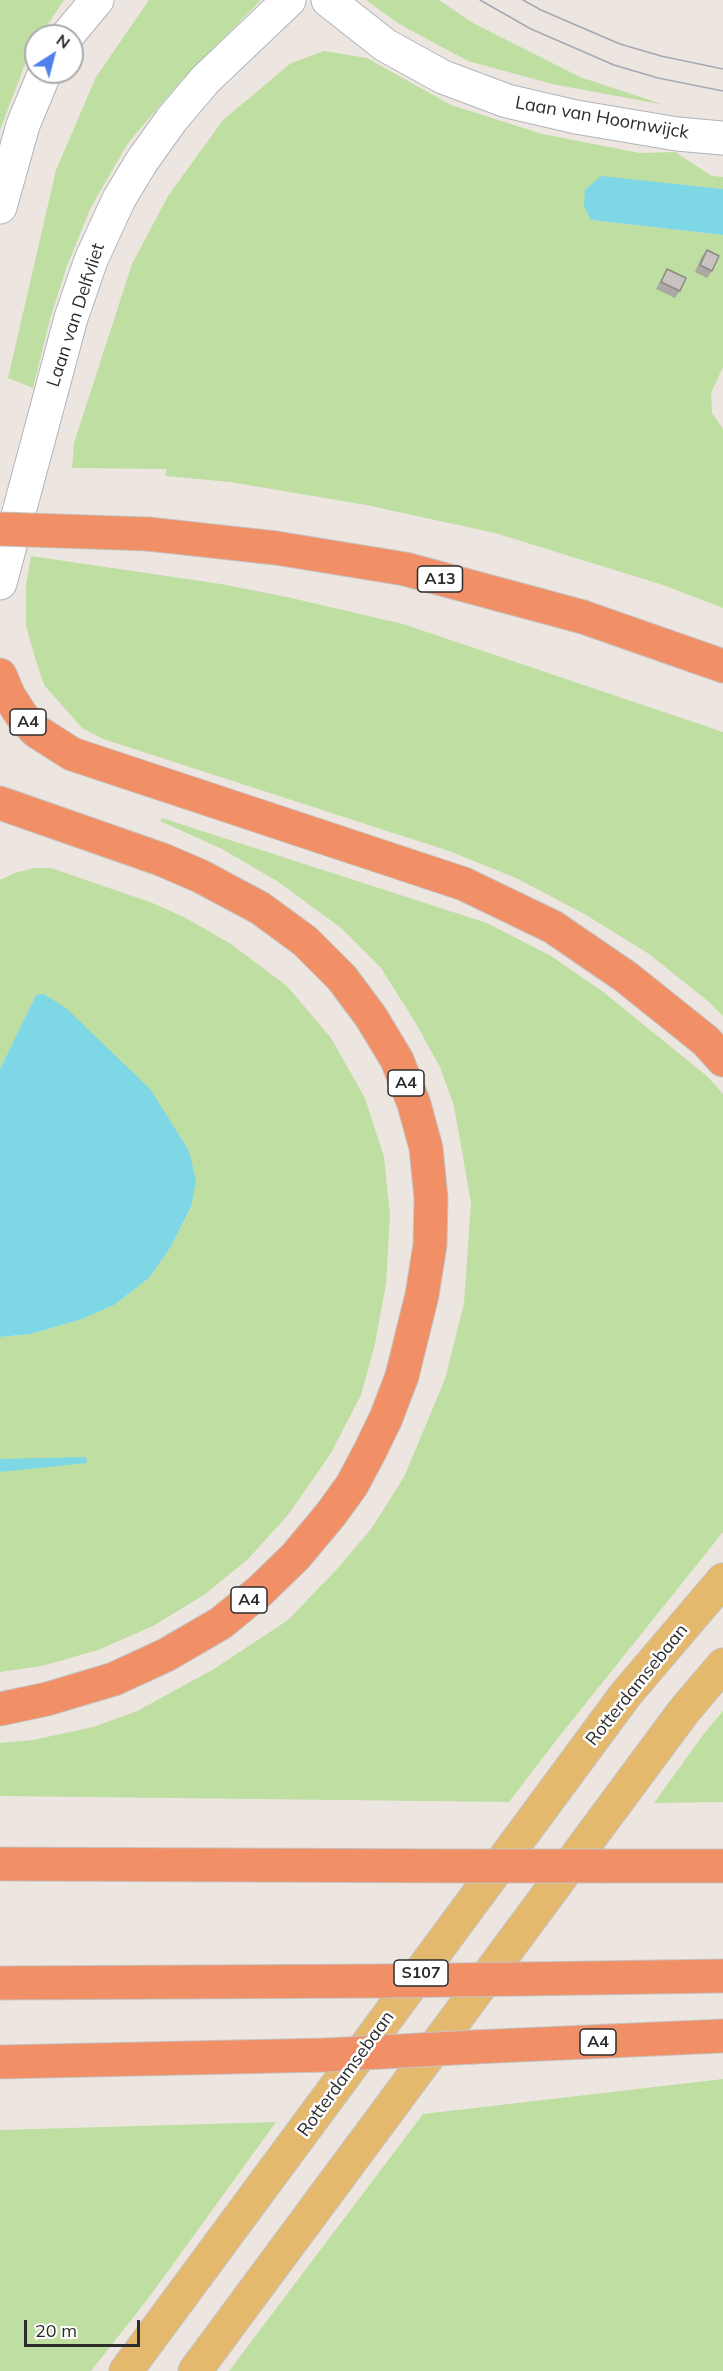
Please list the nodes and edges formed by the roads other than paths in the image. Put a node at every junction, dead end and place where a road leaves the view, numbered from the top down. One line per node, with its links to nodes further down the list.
1 (97, 0): 4 (main road)
2 (289, 0): 9 (main road, Laan van Delfvliet)
3 (328, 0): 6 (main road, Laan van Hoornwijck)
4 (77, 24)
5 (40, 84): 7 (main road)
6 (723, 138)
7 (0, 207)
8 (0, 529): 10 (highway, A13, bridge)
9 (0, 583)
10 (723, 666)
11 (0, 675): 13 (highway, A4)
12 (0, 803): 16 (highway, A4)
13 (723, 1060)
14 (723, 1580): 23 (main road, Rotterdamsebaan / S107)
15 (723, 1665): 24 (main road, S107)
16 (0, 1709)
17 (0, 1864): 18 (highway, bridge)
18 (723, 1866)
19 (723, 1976): 20 (highway, bridge)
20 (0, 1983)
21 (723, 2036): 22 (highway, A4, bridge)
22 (0, 2062)
23 (126, 2371)
24 (195, 2371)

